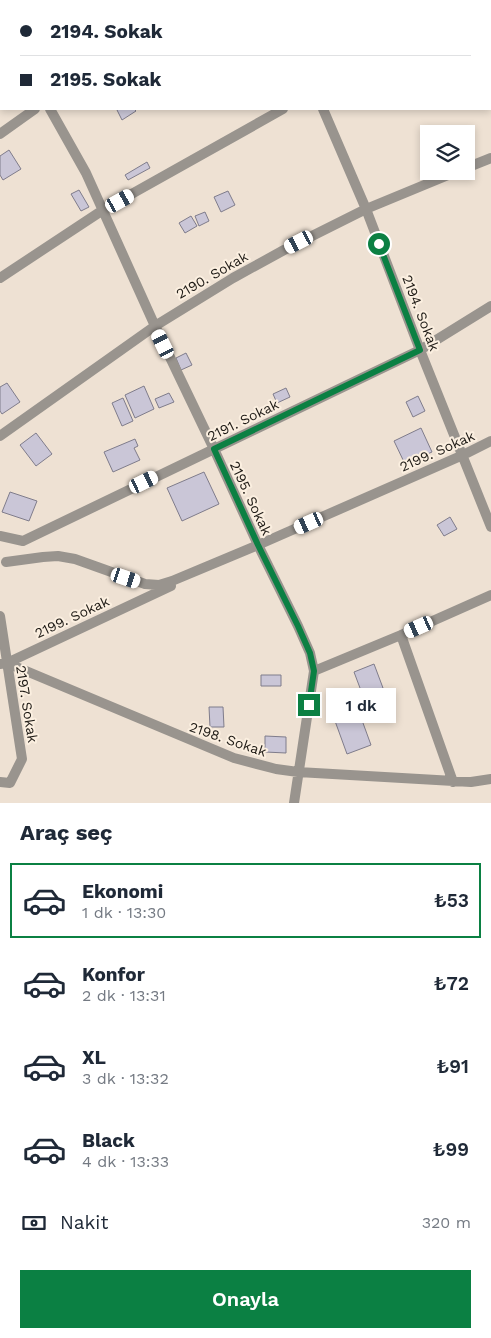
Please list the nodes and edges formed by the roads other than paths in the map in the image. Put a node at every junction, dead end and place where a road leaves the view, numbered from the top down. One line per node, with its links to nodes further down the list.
1 (33, 110): 5 (street)
2 (51, 110): 10 (street, 2195. Sokak)
3 (281, 110): 10 (street)
4 (324, 110): 9 (street, 2194. Sokak)
5 (0, 134)
6 (491, 158): 7 (street)
7 (475, 164)
8 (436, 180): 9 (street, 2190. Sokak)
9 (366, 209): 13 (street, 2190. Sokak); 14 (street, 2194. Sokak)
10 (103, 210): 11 (street); 13 (street, 2195. Sokak)
11 (0, 278)
12 (491, 306): 14 (street, 2191. Sokak)
13 (154, 326): 15 (street, 2190. Sokak); 17 (street, 2195. Sokak)
14 (420, 350): 17 (street, 2191. Sokak); 18 (street, 2194. Sokak)
15 (0, 436)
16 (491, 441): 18 (street, 2199. Sokak)
17 (214, 449): 20 (street, 2191. Sokak); 21 (street, 2195. Sokak)
18 (462, 455): 19 (street, 2194. Sokak); 21 (street, 2199. Sokak)
19 (491, 527)
20 (0, 536)
21 (258, 545): 22 (street, 2199. Sokak); 26 (street, 2199. Sokak); 27 (street, 2195. Sokak)
22 (6, 562)
23 (491, 595): 25 (street)
24 (0, 616): 26 (street, 2197. Sokak)
25 (401, 635): 27 (street); 31 (street)
26 (3, 664): 28 (street, 2198. Sokak); 30 (street, 2197. Sokak)
27 (314, 671): 28 (street, 2195. Sokak)
28 (298, 772): 31 (street, 2198. Sokak); 32 (street, 2195. Sokak)
29 (491, 779): 31 (street, 2198. Sokak)
30 (0, 782)
31 (453, 782)
32 (294, 803)

